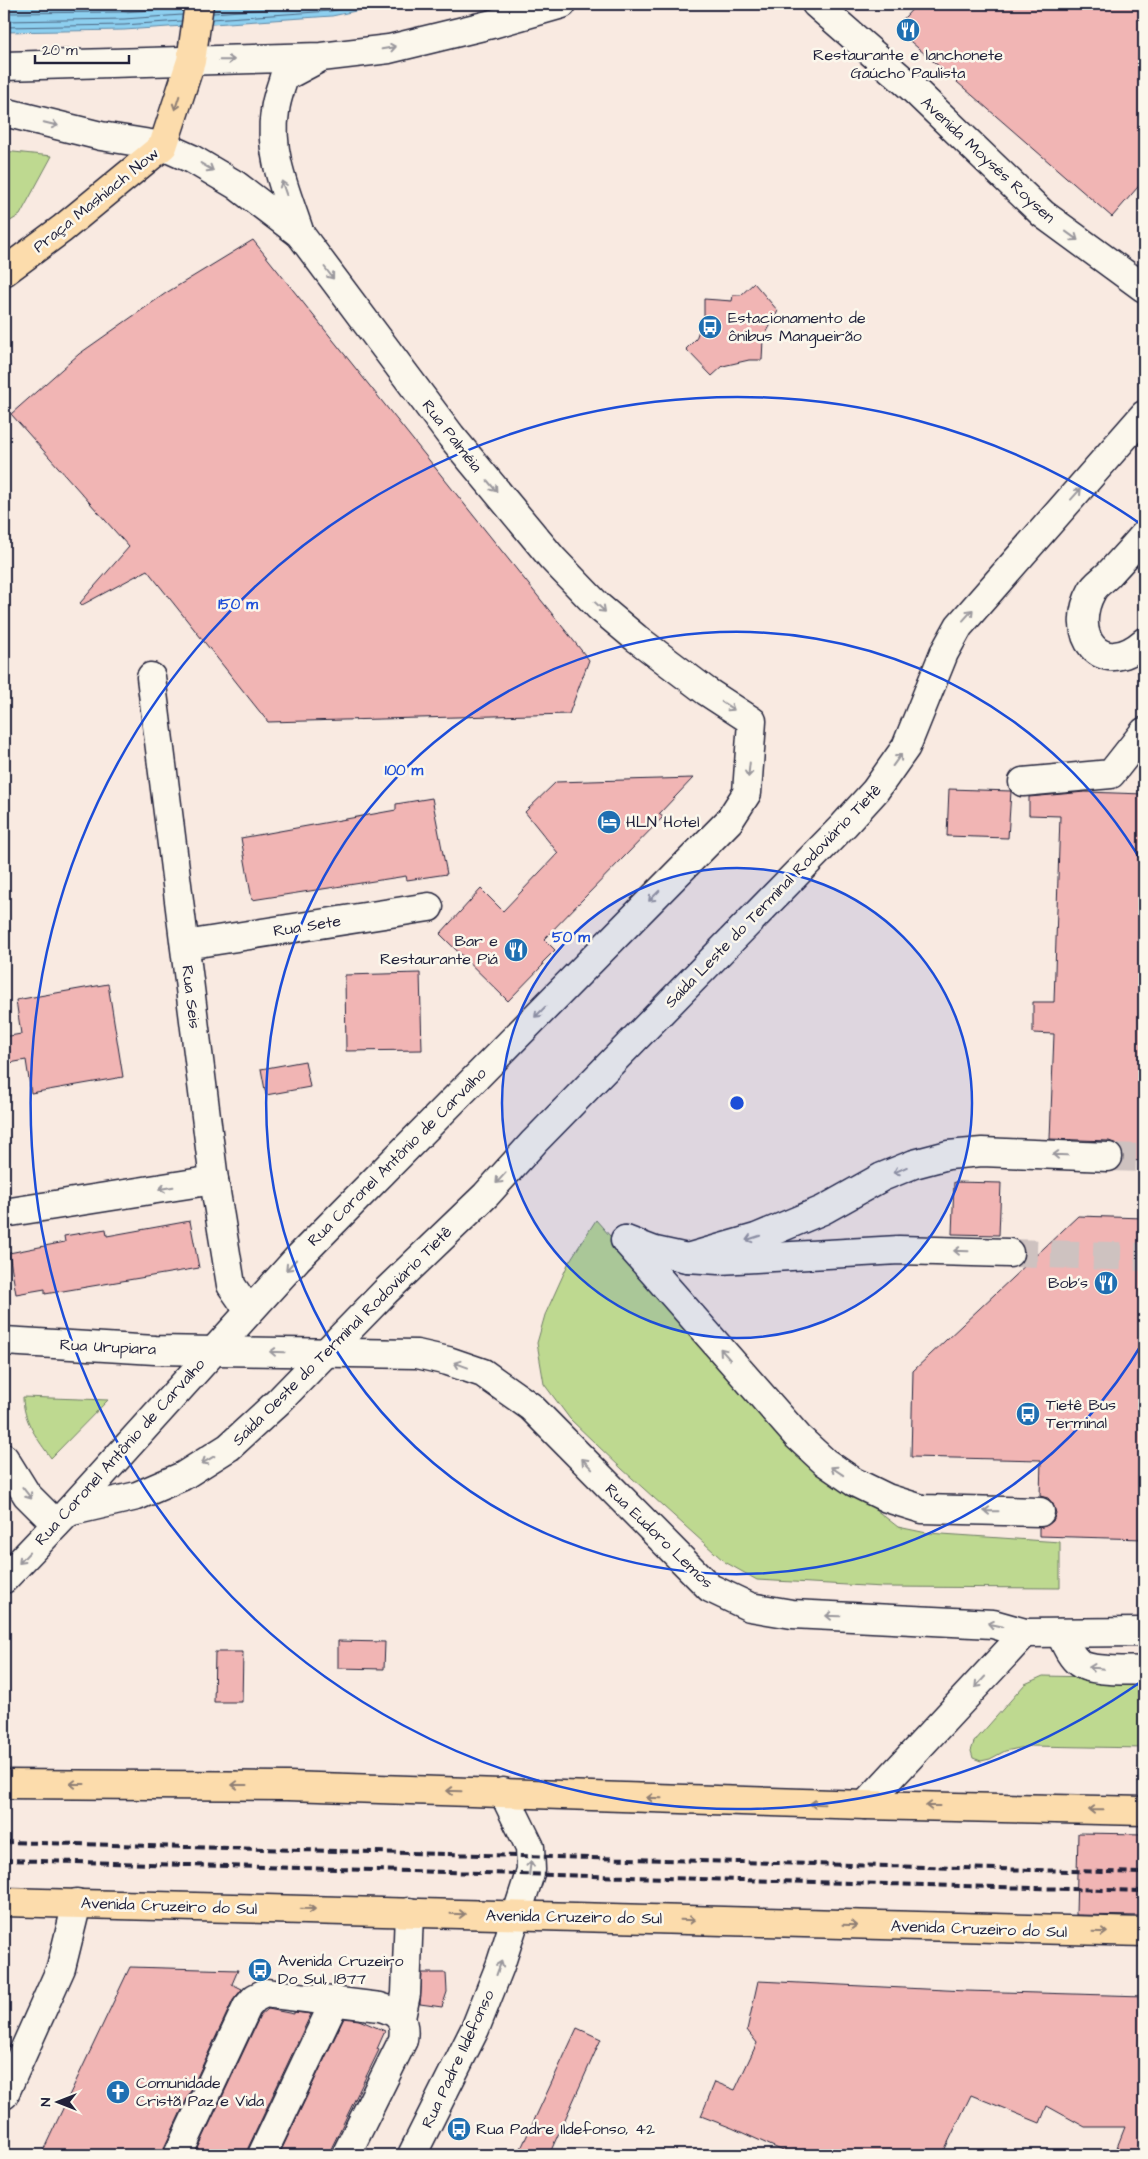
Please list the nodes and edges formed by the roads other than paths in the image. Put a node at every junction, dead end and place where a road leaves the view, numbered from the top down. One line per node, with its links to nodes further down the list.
1 (562, 4): 4 (street, one-way to 1)
2 (816, 4): 11 (street, Avenida Moysés Roysen, one-way to 11)
3 (198, 16): 5 (main road)
4 (321, 57): 5 (street, one-way to 4); 9 (street, one-way to 4)
5 (191, 61): 6 (street); 8 (main road, Praça Mashiach Now, one-way to 8)
6 (4, 66)
7 (4, 112): 8 (street, one-way to 8)
8 (163, 146): 9 (street, Rua Palméia, one-way to 9); 10 (main road, Praça Mashiach Now)
9 (300, 234): 16 (street, Rua Palméia, one-way to 16)
10 (4, 272)
11 (1144, 288)
12 (1144, 415): 21 (street, Saída Leste do Terminal Rodoviário Tietê, one-way to 12)
13 (1144, 535): 14 (street)
14 (1144, 642)
15 (151, 676): 20 (street, Rua Seis)
16 (752, 721): 27 (street, Rua Coronel Antônio de Carvalho, one-way to 27)
17 (1144, 732): 18 (street)
18 (1023, 782)
19 (428, 907): 20 (street, Rua Sete)
20 (184, 945): 23 (street, Rua Seis)
21 (534, 1142): 30 (street, Saída Oeste do Terminal Rodoviário Tietê, one-way to 30)
22 (1108, 1157): 26 (street, one-way to 26)
23 (214, 1180): 24 (street, one-way to 24); 27 (street, Rua Seis)
24 (4, 1214)
25 (1009, 1253): 26 (street, one-way to 26)
26 (687, 1258): 32 (street, one-way to 26)
27 (249, 1311): 29 (street, Rua Coronel Antônio de Carvalho)
28 (4, 1342): 29 (street, Rua Urupiara)
29 (213, 1349): 30 (street, Rua Eudoro Lemos, one-way to 29); 33 (street, Rua Coronel Antônio de Carvalho)
30 (326, 1354): 33 (street, Saída Oeste do Terminal Rodoviário Tietê, one-way to 33); 36 (street, Rua Eudoro Lemos, one-way to 30)
31 (4, 1458): 33 (street, one-way to 33)
32 (1040, 1512)
33 (62, 1518): 34 (street, Rua Coronel Antônio de Carvalho, one-way to 34)
34 (4, 1579)
35 (1144, 1632): 37 (street, Rua Eudoro Lemos)
36 (1025, 1633): 37 (street, Rua Eudoro Lemos); 41 (street, one-way to 41)
37 (1060, 1633): 38 (street, one-way to 37)
38 (1144, 1671)
39 (4, 1784): 40 (main road, one-way to 39)
40 (502, 1792): 41 (main road, one-way to 40); 46 (street, Rua Padre Ildefonso, one-way to 40)
41 (865, 1805): 42 (main road, one-way to 41)
42 (1144, 1811)
43 (4, 1902): 44 (main road, Avenida Cruzeiro do Sul)
44 (77, 1903): 45 (main road, Avenida Cruzeiro do Sul, one-way to 45); 50 (street)
45 (409, 1912): 46 (main road, Avenida Cruzeiro do Sul, one-way to 46); 49 (street)
46 (517, 1914): 47 (main road, Avenida Cruzeiro do Sul, one-way to 47); 54 (street, Rua Padre Ildefonso, one-way to 46)
47 (1144, 1932)
48 (335, 2000): 49 (street); 51 (street); 52 (street)
49 (401, 2018): 53 (street)
50 (4, 2095)
51 (178, 2155)
52 (262, 2155)
53 (346, 2155)
54 (412, 2155)

